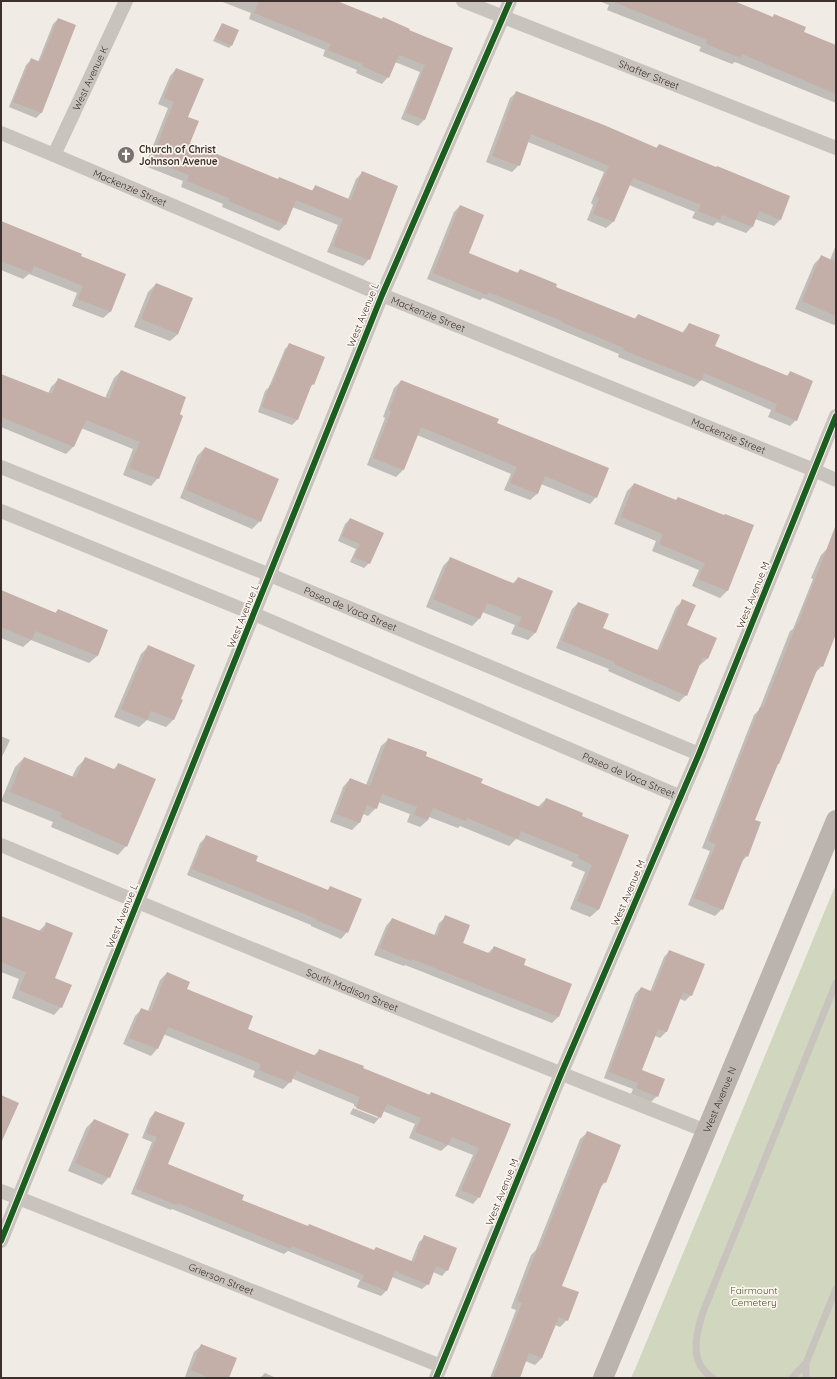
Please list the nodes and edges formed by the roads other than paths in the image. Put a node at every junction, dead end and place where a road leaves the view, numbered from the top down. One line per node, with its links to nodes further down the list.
1 (126, 1): 7 (street, West Avenue K)
2 (463, 1): 4 (street, Shafter Street)
3 (510, 1): 4 (street, West Avenue L)
4 (503, 18): 6 (street, Shafter Street); 8 (street, West Avenue L)
5 (1, 133): 7 (street, Mackenzie Street)
6 (836, 148)
7 (54, 155): 8 (street, Mackenzie Street)
8 (382, 295): 11 (street, Mackenzie Street); 14 (street, West Avenue L)
9 (836, 416): 11 (street, West Avenue M)
10 (1, 467): 14 (street, Paseo de Vaca Street)
11 (814, 470): 12 (street, Mackenzie Street); 16 (street, West Avenue M)
12 (836, 480)
13 (1, 511): 15 (street, Paseo de Vaca Street)
14 (270, 575): 15 (street, West Avenue L); 16 (street, Paseo de Vaca Street)
15 (254, 614): 17 (street, Paseo de Vaca Street); 20 (street, West Avenue L)
16 (699, 754): 17 (street, West Avenue M)
17 (681, 796): 22 (street, West Avenue M)
18 (836, 820): 23 (main road, West Avenue N)
19 (1, 845): 20 (street, South Madison Street)
20 (138, 903): 22 (street, South Madison Street); 25 (street, West Avenue L)
21 (836, 983): 31 (lane)
22 (561, 1074): 23 (street, South Madison Street); 29 (street, West Avenue M)
23 (706, 1131): 30 (main road, West Avenue N)
24 (1, 1191): 25 (street, Grierson Street)
25 (19, 1198): 26 (street, West Avenue L); 29 (street, Grierson Street)
26 (1, 1241)
27 (836, 1289): 28 (lane)
28 (806, 1362): 32 (lane); 33 (lane)
29 (439, 1372)
30 (603, 1378)
31 (713, 1378)
32 (792, 1378)
33 (806, 1378)

